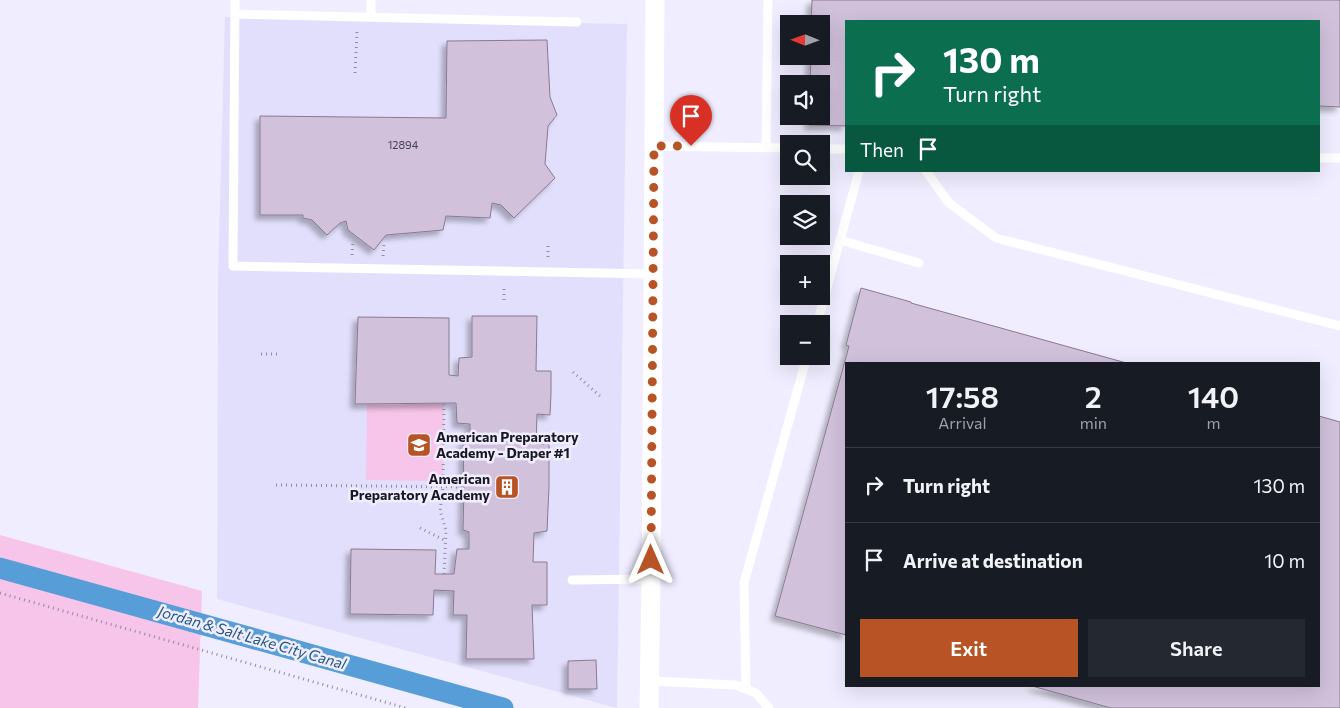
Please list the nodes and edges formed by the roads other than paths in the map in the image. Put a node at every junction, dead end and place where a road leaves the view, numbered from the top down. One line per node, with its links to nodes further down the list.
1 (235, 0): 5 (lane)
2 (371, 0): 6 (lane)
3 (654, 0): 8 (street)
4 (768, 0): 9 (lane)
5 (235, 14): 6 (lane); 19 (lane)
6 (371, 17): 7 (lane)
7 (577, 22)
8 (654, 146): 9 (lane); 19 (street)
9 (766, 148): 10 (lane)
10 (780, 148)
11 (830, 149): 12 (lane)
12 (845, 149)
13 (1320, 158): 14 (lane)
14 (1340, 158)
15 (859, 172): 17 (lane)
16 (927, 172): 21 (lane)
17 (840, 240): 18 (lane); 20 (lane)
18 (918, 263)
19 (653, 274): 23 (street)
20 (819, 315)
21 (1340, 326)
22 (805, 365): 26 (lane)
23 (651, 579): 24 (lane); 25 (street)
24 (572, 580)
25 (650, 681): 26 (lane); 27 (street)
26 (746, 689): 28 (lane)
27 (649, 708)
28 (769, 708)

